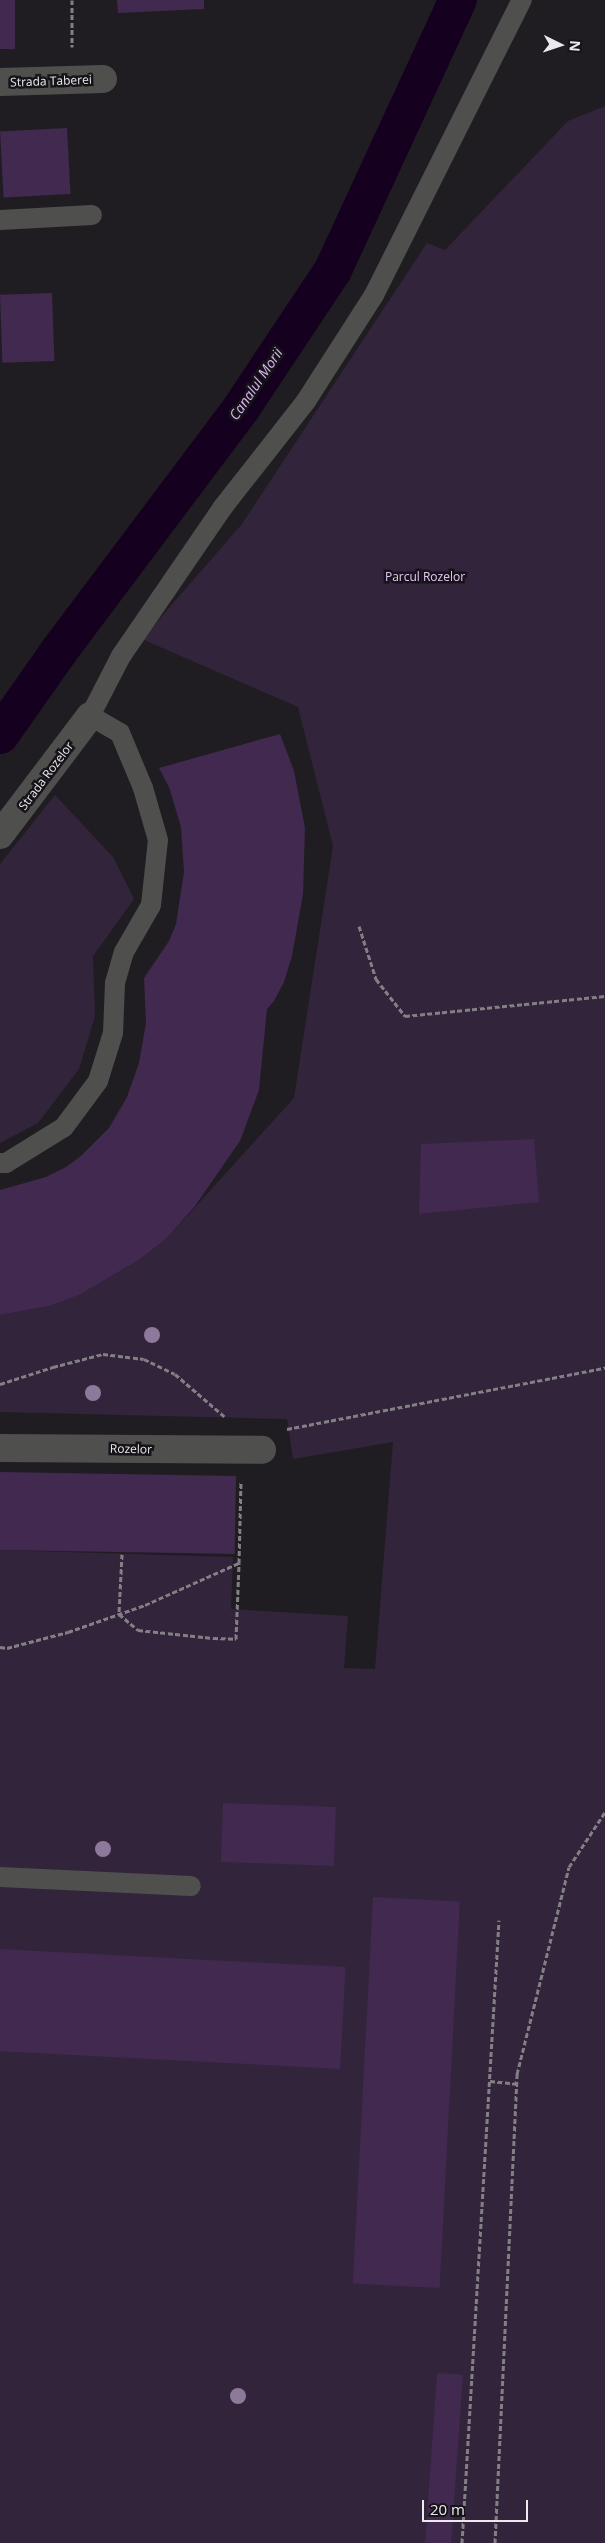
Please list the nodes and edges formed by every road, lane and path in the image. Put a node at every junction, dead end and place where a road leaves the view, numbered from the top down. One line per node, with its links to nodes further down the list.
1 (72, 0): 4 (path)
2 (522, 0): 8 (lane)
3 (103, 79): 4 (street, Strada Taberei)
4 (68, 80): 5 (street, Strada Taberei)
5 (0, 82)
6 (92, 215): 7 (lane)
7 (0, 220)
8 (90, 716): 9 (street, Strada Rozelor); 12 (lane)
9 (0, 835)
10 (359, 926): 11 (path)
11 (605, 996)
12 (0, 1163)
13 (605, 1368): 16 (path)
14 (0, 1384): 16 (path)
15 (0, 1448): 17 (street, Rozelor)
16 (262, 1450): 17 (street, Rozelor)
17 (230, 1451): 19 (path)
18 (122, 1554): 20 (path)
19 (239, 1563): 20 (path); 20 (path)
20 (119, 1614): 21 (path)
21 (0, 1646)
22 (605, 1812): 27 (path)
23 (0, 1877): 24 (lane)
24 (191, 1886)
25 (499, 1920): 26 (path)
26 (490, 2081): 27 (path); 28 (path)
27 (517, 2084): 29 (path)
28 (462, 2543)
29 (495, 2543)

